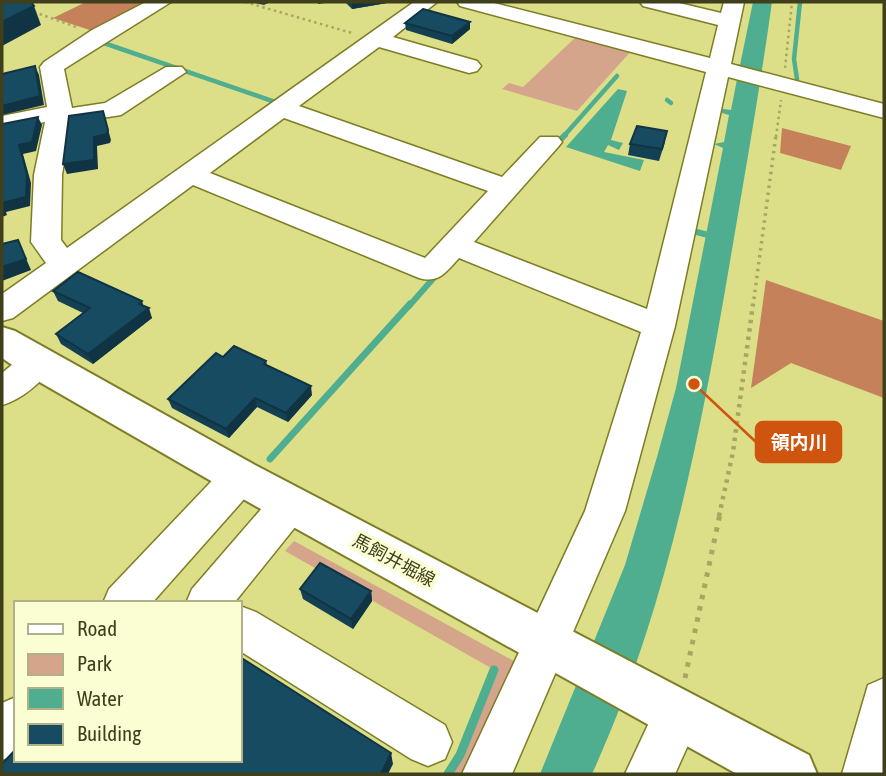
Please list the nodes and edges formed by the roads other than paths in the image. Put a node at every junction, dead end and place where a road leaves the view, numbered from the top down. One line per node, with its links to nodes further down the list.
1 (161, 2): 12 (street)
2 (427, 2): 6 (street)
3 (467, 2): 8 (street)
4 (650, 2): 5 (street)
5 (731, 11): 8 (street)
6 (375, 39): 7 (street); 10 (street)
7 (468, 66)
8 (719, 68): 11 (street); 20 (street)
9 (174, 72): 12 (street)
10 (280, 108): 15 (street); 16 (street)
11 (884, 111)
12 (59, 115): 13 (street); 18 (street)
13 (2, 123)
14 (549, 142): 16 (street)
15 (189, 174): 17 (street); 18 (street)
16 (507, 188): 17 (street)
17 (454, 245): 20 (street)
18 (64, 264): 19 (street)
19 (2, 310)
20 (659, 326): 29 (street)
21 (2, 340): 22 (main road, 馬飼井堀線)
22 (37, 363): 23 (street); 24 (main road, 馬飼井堀線)
23 (2, 392)
24 (240, 477): 25 (main road, 馬飼井堀線); 26 (street)
25 (290, 504): 27 (street); 29 (main road, 馬飼井堀線)
26 (126, 601)
27 (209, 601)
28 (242, 628): 34 (street)
29 (549, 644): 31 (main road, 馬飼井堀線); 35 (street)
30 (884, 701): 38 (street)
31 (678, 713): 36 (street); 37 (main road, 馬飼井堀線)
32 (14, 723): 33 (street)
33 (2, 736)
34 (428, 742)
35 (486, 774)
36 (650, 774)
37 (790, 774)
38 (867, 774)

